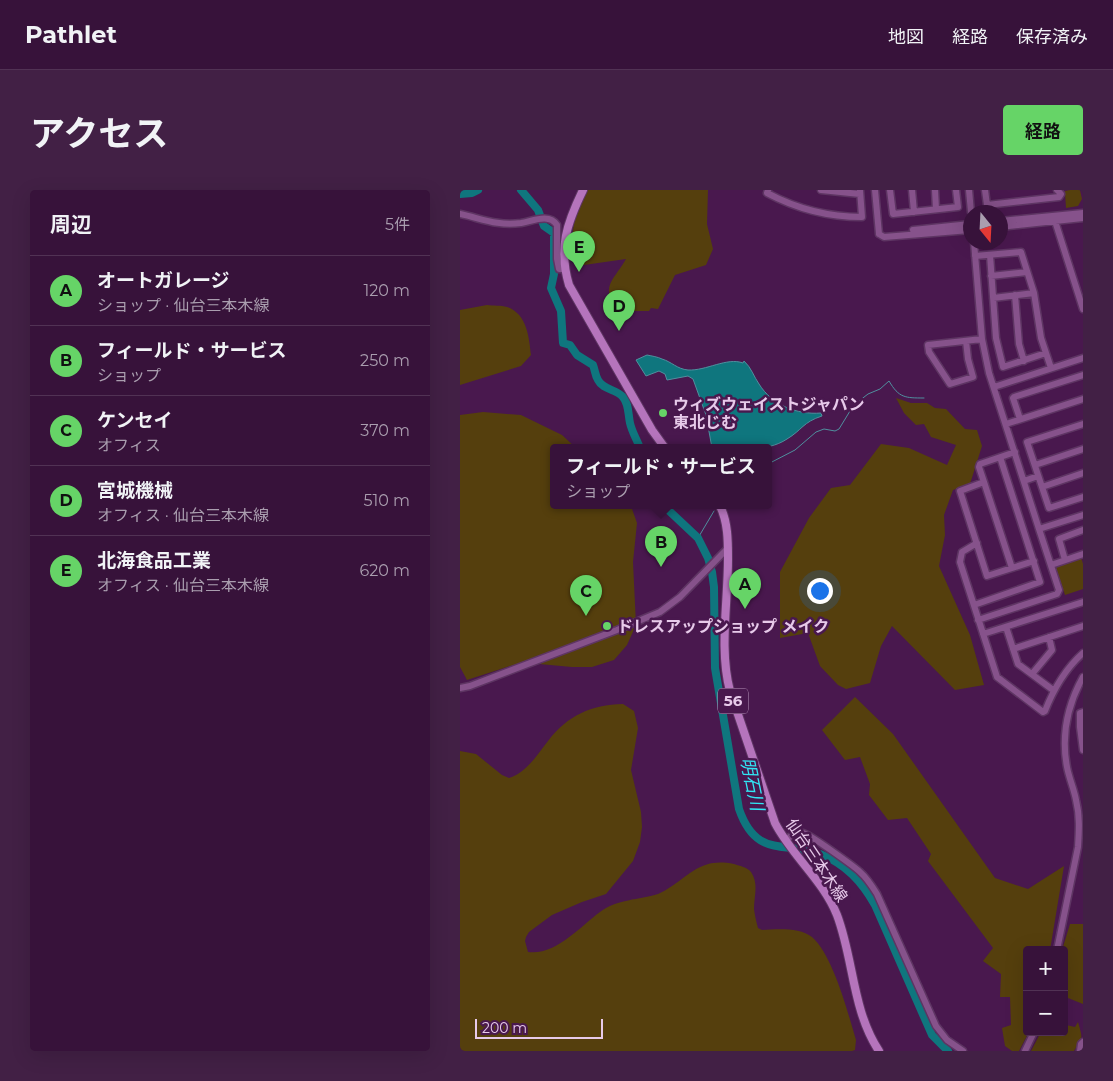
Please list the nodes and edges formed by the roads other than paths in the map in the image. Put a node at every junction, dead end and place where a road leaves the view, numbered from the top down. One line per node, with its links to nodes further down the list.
1 (583, 190): 29 (main road)
2 (768, 190): 13 (street)
3 (821, 190): 13 (street)
4 (886, 190): 12 (street)
5 (890, 190): 16 (street)
6 (912, 190): 16 (street)
7 (934, 190): 15 (street)
8 (956, 190): 15 (street)
9 (969, 190): 14 (street)
10 (985, 190): 11 (street)
11 (1057, 190)
12 (875, 191): 25 (street)
13 (860, 192)
14 (970, 205)
15 (936, 209): 16 (street)
16 (914, 212)
17 (1083, 212): 20 (street)
18 (460, 214): 29 (street)
19 (1083, 218): 21 (street)
20 (1008, 220)
21 (1055, 221): 23 (street); 35 (street)
22 (963, 225): 25 (street)
23 (1008, 226)
24 (963, 230): 25 (street)
25 (879, 234)
26 (975, 250): 28 (street)
27 (990, 254): 28 (street); 30 (street); 31 (street)
28 (975, 256): 36 (street)
29 (564, 269): 48 (main road)
30 (1027, 272): 31 (street); 32 (street)
31 (991, 276): 34 (street)
32 (1034, 293): 33 (street); 38 (street)
33 (1015, 296): 34 (street); 40 (street)
34 (993, 298): 40 (street)
35 (1083, 309)
36 (982, 339): 37 (street); 43 (street)
37 (966, 342): 37 (street)
38 (1046, 354): 40 (street); 41 (street)
39 (1083, 358): 41 (street)
40 (1024, 361)
41 (1051, 368): 43 (street)
42 (1083, 374): 45 (street)
43 (994, 387): 46 (street)
44 (1083, 399): 45 (street)
45 (1020, 419): 46 (street)
46 (1006, 424): 50 (street)
47 (1083, 424): 52 (street)
48 (662, 444)
49 (1083, 449): 52 (street)
50 (1015, 452): 51 (street); 55 (street)
51 (1000, 457): 56 (street); 67 (street)
52 (1035, 465): 54 (street)
53 (1083, 473): 57 (street)
54 (1038, 476): 55 (street); 57 (street)
55 (1024, 480): 61 (street)
56 (984, 482): 63 (street); 69 (street)
57 (1042, 487): 58 (street)
58 (1083, 498)
59 (721, 509): 64 (main road, 仙台三本木線 / 56)
60 (1083, 515): 61 (street)
61 (1039, 529): 68 (street)
62 (1083, 530): 66 (street)
63 (977, 543): 69 (street); 71 (street)
64 (728, 548): 81 (street); 86 (main road, 仙台三本木線 / 56)
65 (1083, 554): 66 (street)
66 (1065, 560): 68 (street)
67 (1034, 562): 69 (street); 71 (street)
68 (1051, 565): 72 (street)
69 (1012, 568)
70 (1083, 602): 74 (street)
71 (974, 605): 72 (street)
72 (978, 620): 75 (street)
73 (1083, 626): 76 (street)
74 (1006, 627): 75 (street); 77 (street)
75 (983, 634): 82 (street)
76 (1049, 637): 77 (street); 79 (street)
77 (1013, 648): 79 (street)
78 (1083, 653): 82 (street)
79 (1032, 674): 82 (street)
80 (1083, 677): 87 (street)
81 (460, 688)
82 (1053, 690)
83 (1083, 712): 84 (street)
84 (1082, 737): 85 (street)
85 (1083, 750)
86 (787, 841): 90 (main road, 仙台三本木線 / 56); 91 (street)
87 (1058, 946)
88 (1032, 1036): 92 (street)
89 (1083, 1042): 93 (street)
90 (879, 1051)
91 (963, 1051)
92 (1025, 1051)
93 (1080, 1051)

